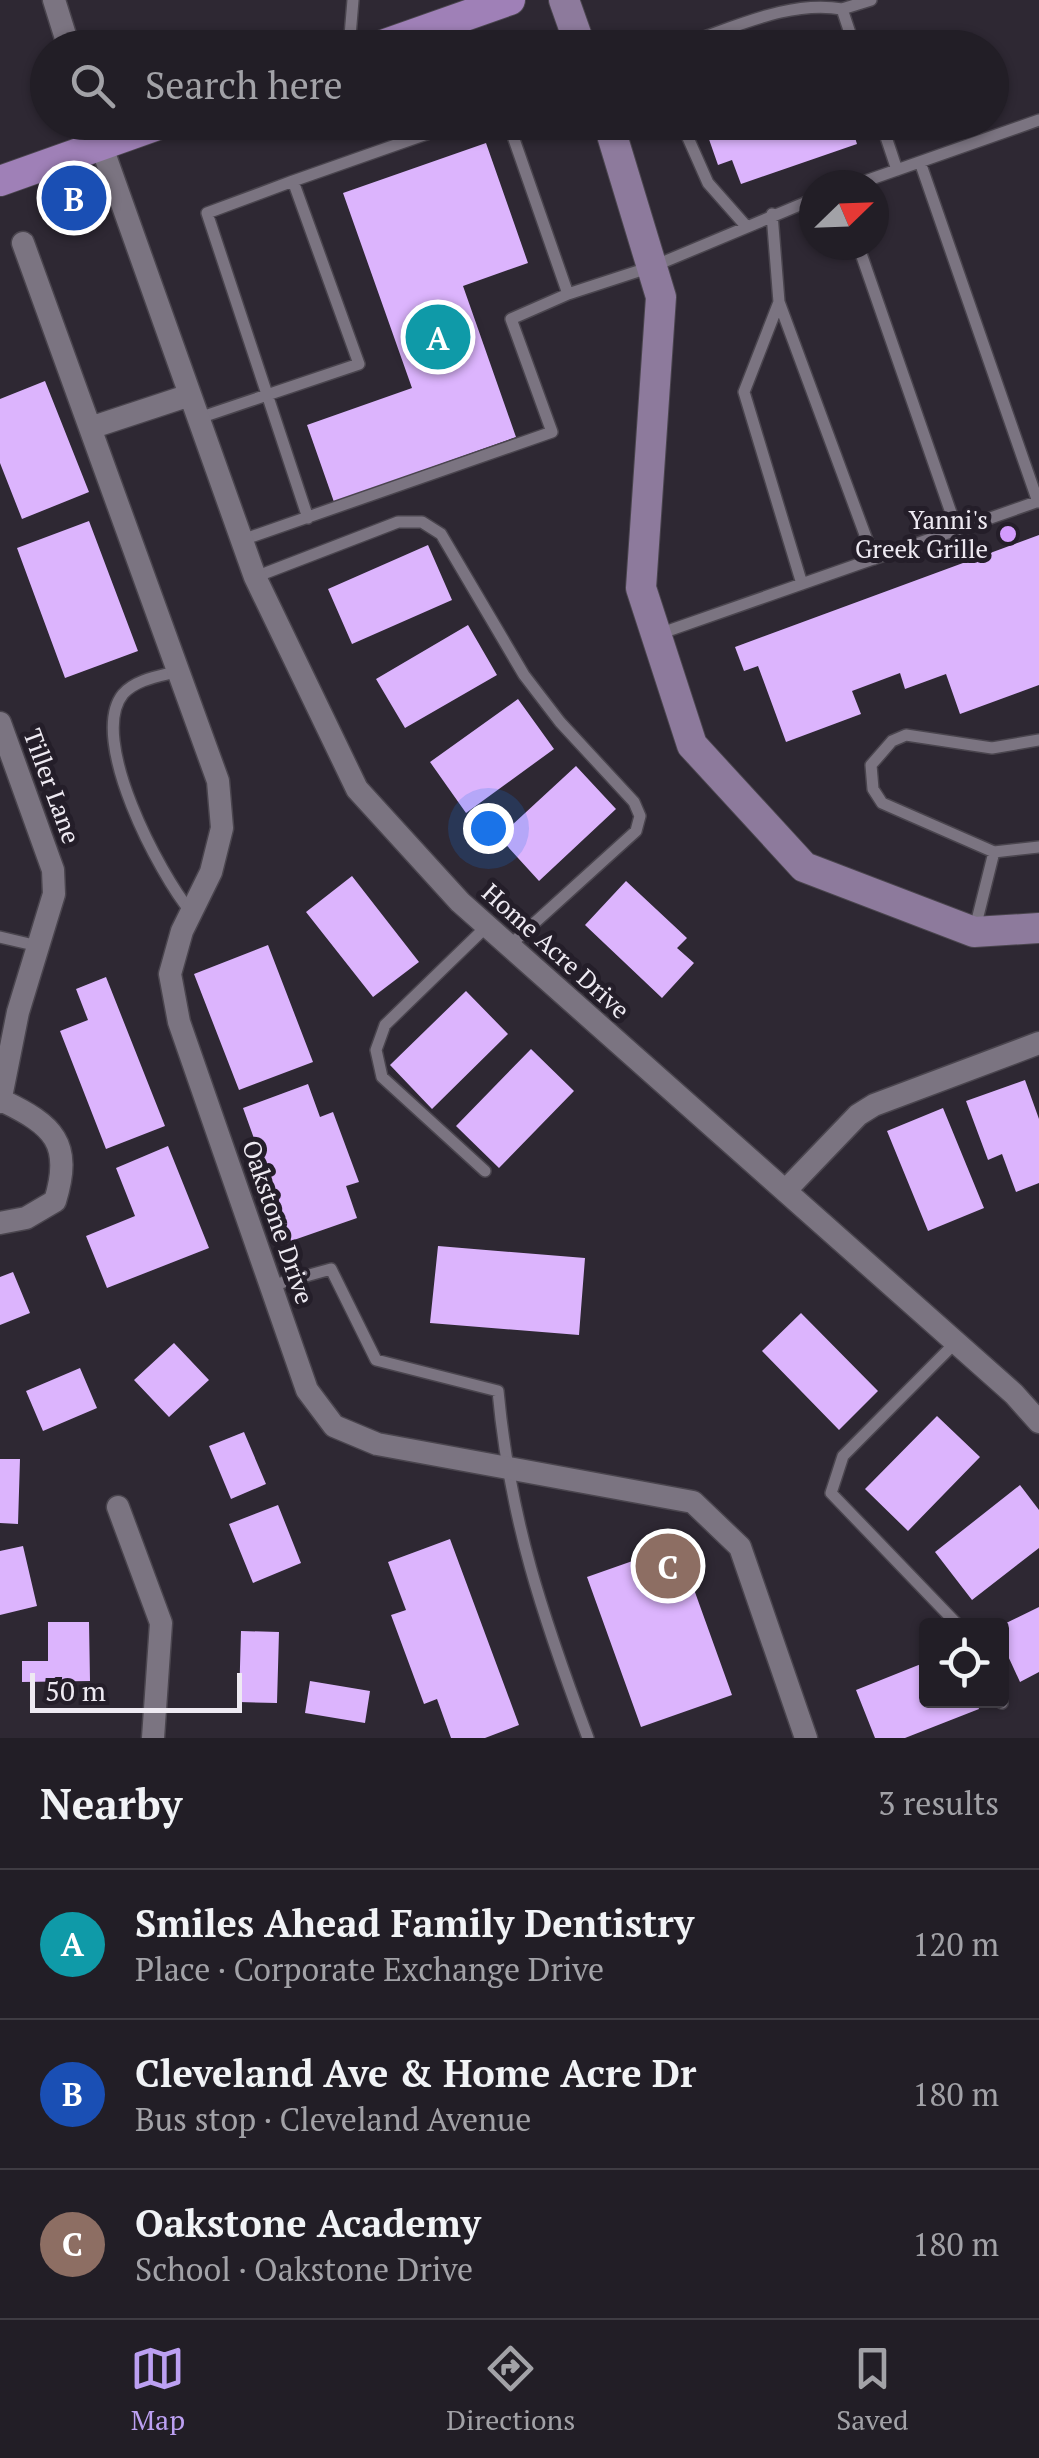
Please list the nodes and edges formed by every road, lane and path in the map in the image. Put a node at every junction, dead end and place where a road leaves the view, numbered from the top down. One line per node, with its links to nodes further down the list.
1 (54, 0): 7 (street)
2 (353, 0): 8 (lane)
3 (510, 0): 9 (main road)
4 (564, 0): 10 (street)
5 (871, 0): 6 (lane)
6 (842, 10): 11 (lane); 12 (lane)
7 (63, 30)
8 (350, 30)
9 (425, 30)
10 (575, 30)
11 (725, 30)
12 (849, 30)
13 (1039, 120): 14 (lane)
14 (1009, 131)
15 (85, 140): 26 (main road)
16 (99, 140): 37 (street, Home Acre Drive)
17 (410, 140): 27 (lane)
18 (514, 140): 34 (lane)
19 (614, 140): 33 (street)
20 (689, 140): 30 (lane)
21 (887, 140): 24 (lane)
22 (982, 140): 23 (lane)
23 (920, 162): 24 (lane); 40 (lane)
24 (898, 170): 25 (lane)
25 (889, 173)
26 (0, 181)
27 (293, 181): 36 (lane); 36 (lane)
28 (799, 204): 29 (lane)
29 (772, 214): 30 (lane); 35 (lane)
30 (746, 226): 33 (lane)
31 (23, 244): 39 (street, Oakstone Drive)
32 (863, 260): 42 (lane)
33 (654, 266): 34 (lane); 47 (street)
34 (568, 294): 41 (lane)
35 (779, 302): 44 (lane); 46 (lane)
36 (268, 394): 38 (lane); 41 (lane)
37 (187, 396): 38 (street, Home Acre Drive); 39 (street)
38 (196, 419): 43 (street, Home Acre Drive)
39 (93, 427): 48 (street, Oakstone Drive)
40 (1038, 501): 42 (lane)
41 (308, 518): 43 (lane)
42 (957, 530): 44 (lane)
43 (242, 540): 45 (street, Home Acre Drive)
44 (874, 559): 46 (lane)
45 (255, 577): 54 (street, Home Acre Drive); 59 (lane)
46 (802, 584): 47 (lane)
47 (656, 635): 56 (street)
48 (179, 671): 53 (street, Oakstone Drive); 53 (lane)
49 (0, 723): 58 (street, Tiller Lane)
50 (1039, 740): 52 (lane)
51 (1039, 846): 52 (lane)
52 (994, 852): 56 (lane)
53 (191, 912): 65 (street, Oakstone Drive)
54 (487, 926): 59 (street, Home Acre Drive); 62 (lane)
55 (1039, 928): 56 (street)
56 (974, 932)
57 (0, 938): 58 (lane)
58 (38, 946): 61 (street, Tiller Lane)
59 (509, 946): 63 (street, Home Acre Drive)
60 (1039, 1043): 63 (street)
61 (2, 1101): 64 (street, Tiller Lane)
62 (485, 1171)
63 (786, 1190): 66 (street, Home Acre Drive)
64 (0, 1223)
65 (270, 1286): 68 (street, Oakstone Drive); 68 (lane)
66 (956, 1342): 67 (street, Home Acre Drive); 70 (lane)
67 (1039, 1422)
68 (505, 1466): 72 (lane); 73 (street, Oakstone Drive)
69 (118, 1507): 71 (street)
70 (951, 1618)
71 (153, 1738)
72 (588, 1738)
73 (806, 1738)

